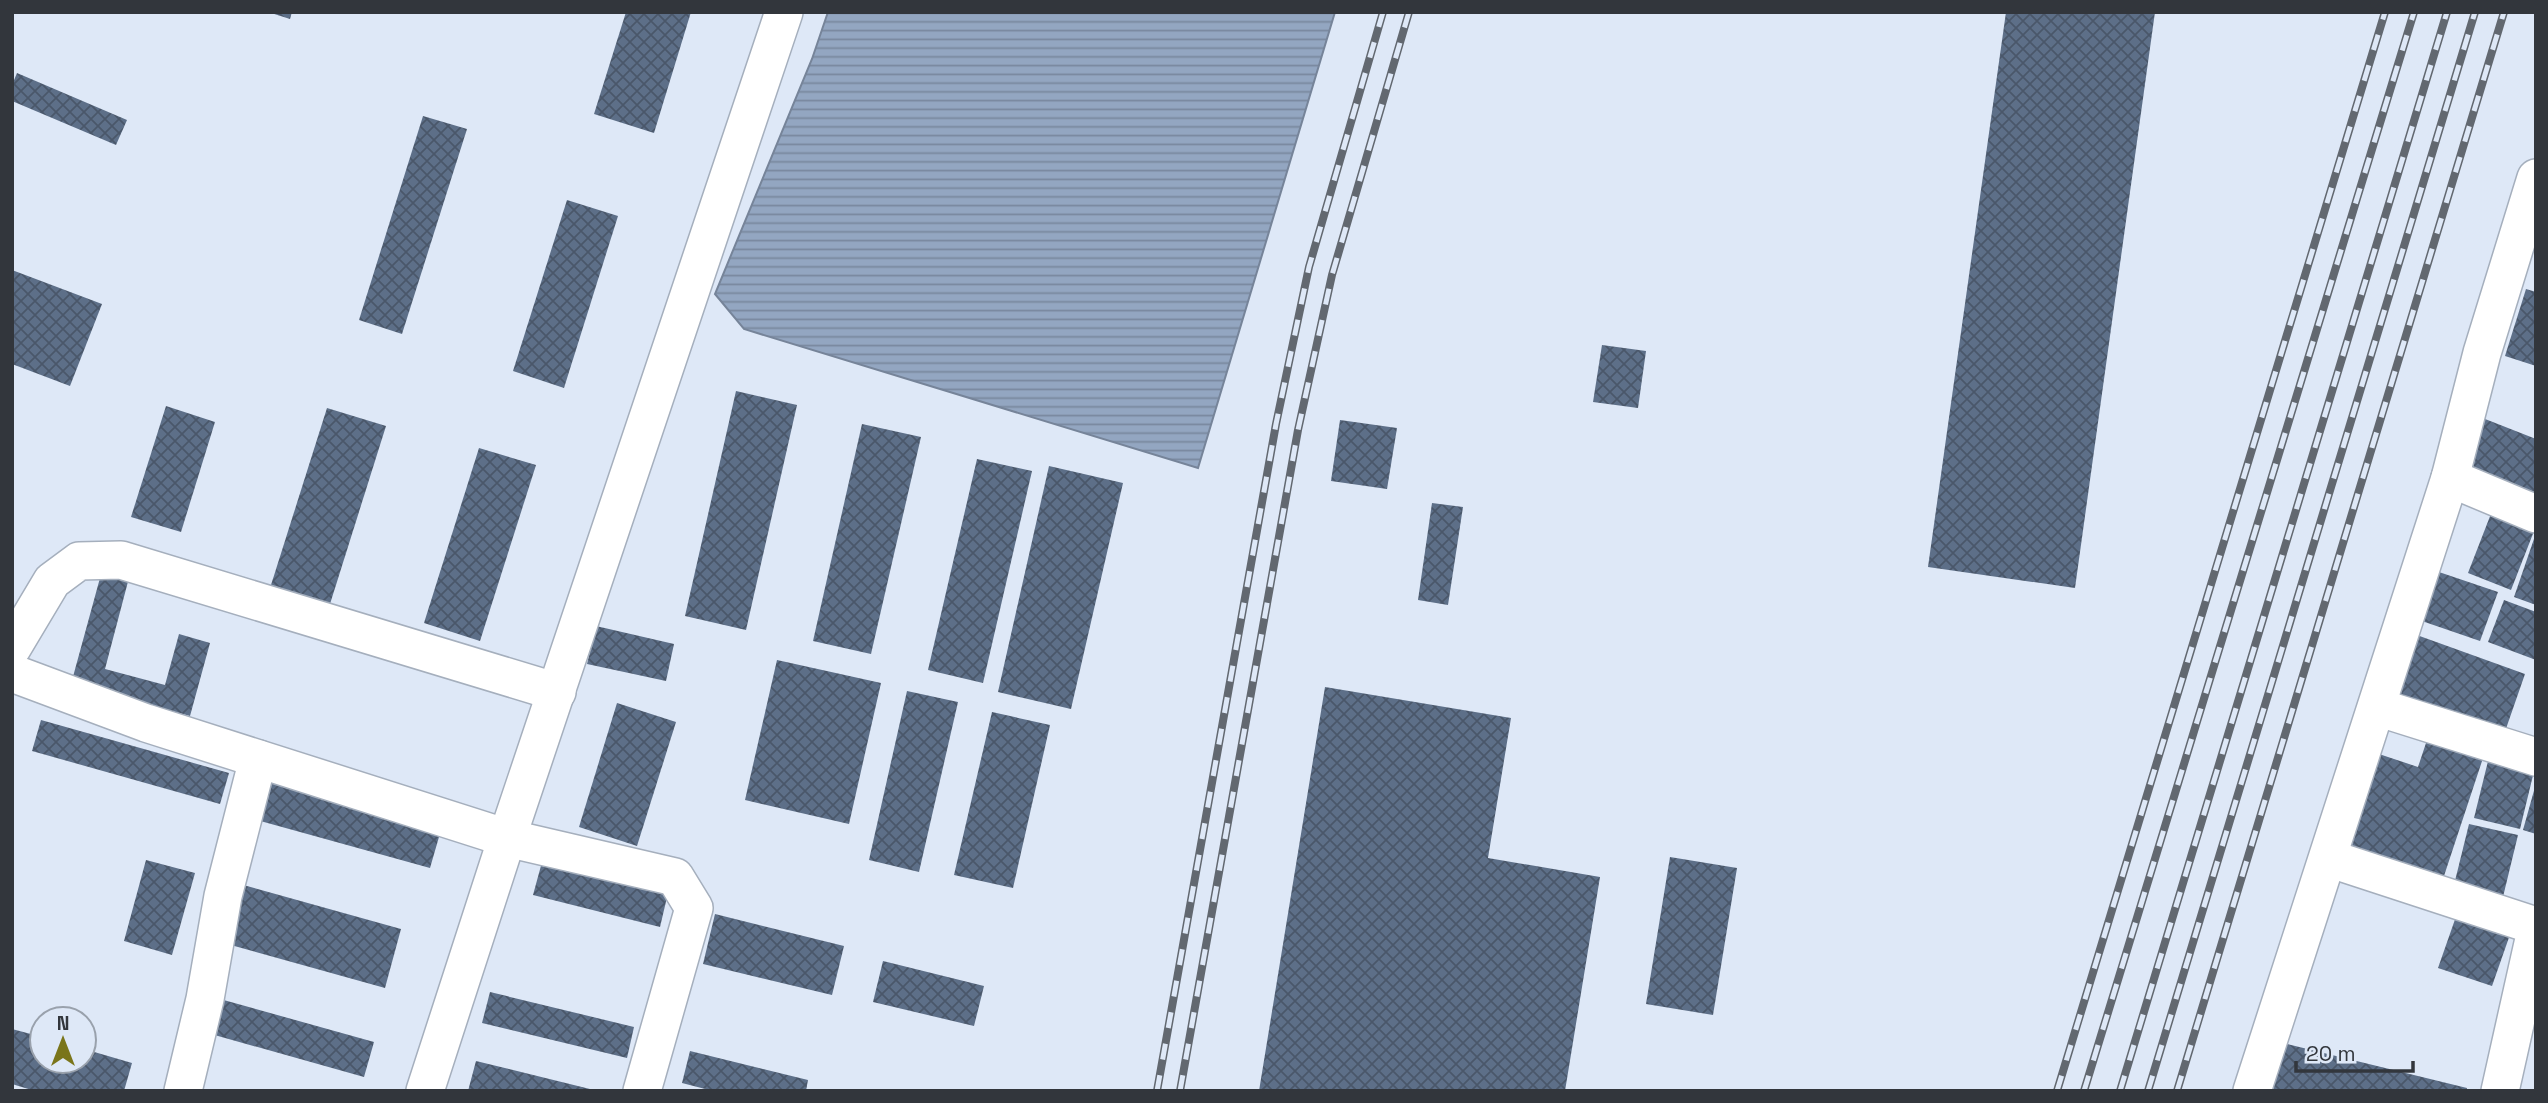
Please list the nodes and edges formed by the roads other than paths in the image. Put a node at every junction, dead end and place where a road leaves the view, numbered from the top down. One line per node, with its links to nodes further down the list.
1 (784, 12): 7 (street)
2 (2536, 178): 3 (street)
3 (2450, 478): 4 (street); 8 (street)
4 (2536, 514)
5 (12, 648): 7 (street)
6 (12, 673): 10 (street)
7 (556, 692): 11 (street)
8 (2376, 707): 9 (street); 12 (street)
9 (2536, 757)
10 (258, 759): 11 (street); 14 (street)
11 (507, 838): 15 (street); 16 (street)
12 (2328, 858): 13 (street); 17 (street)
13 (2536, 928): 18 (street)
14 (183, 1091)
15 (425, 1091)
16 (642, 1091)
17 (2252, 1091)
18 (2500, 1091)

